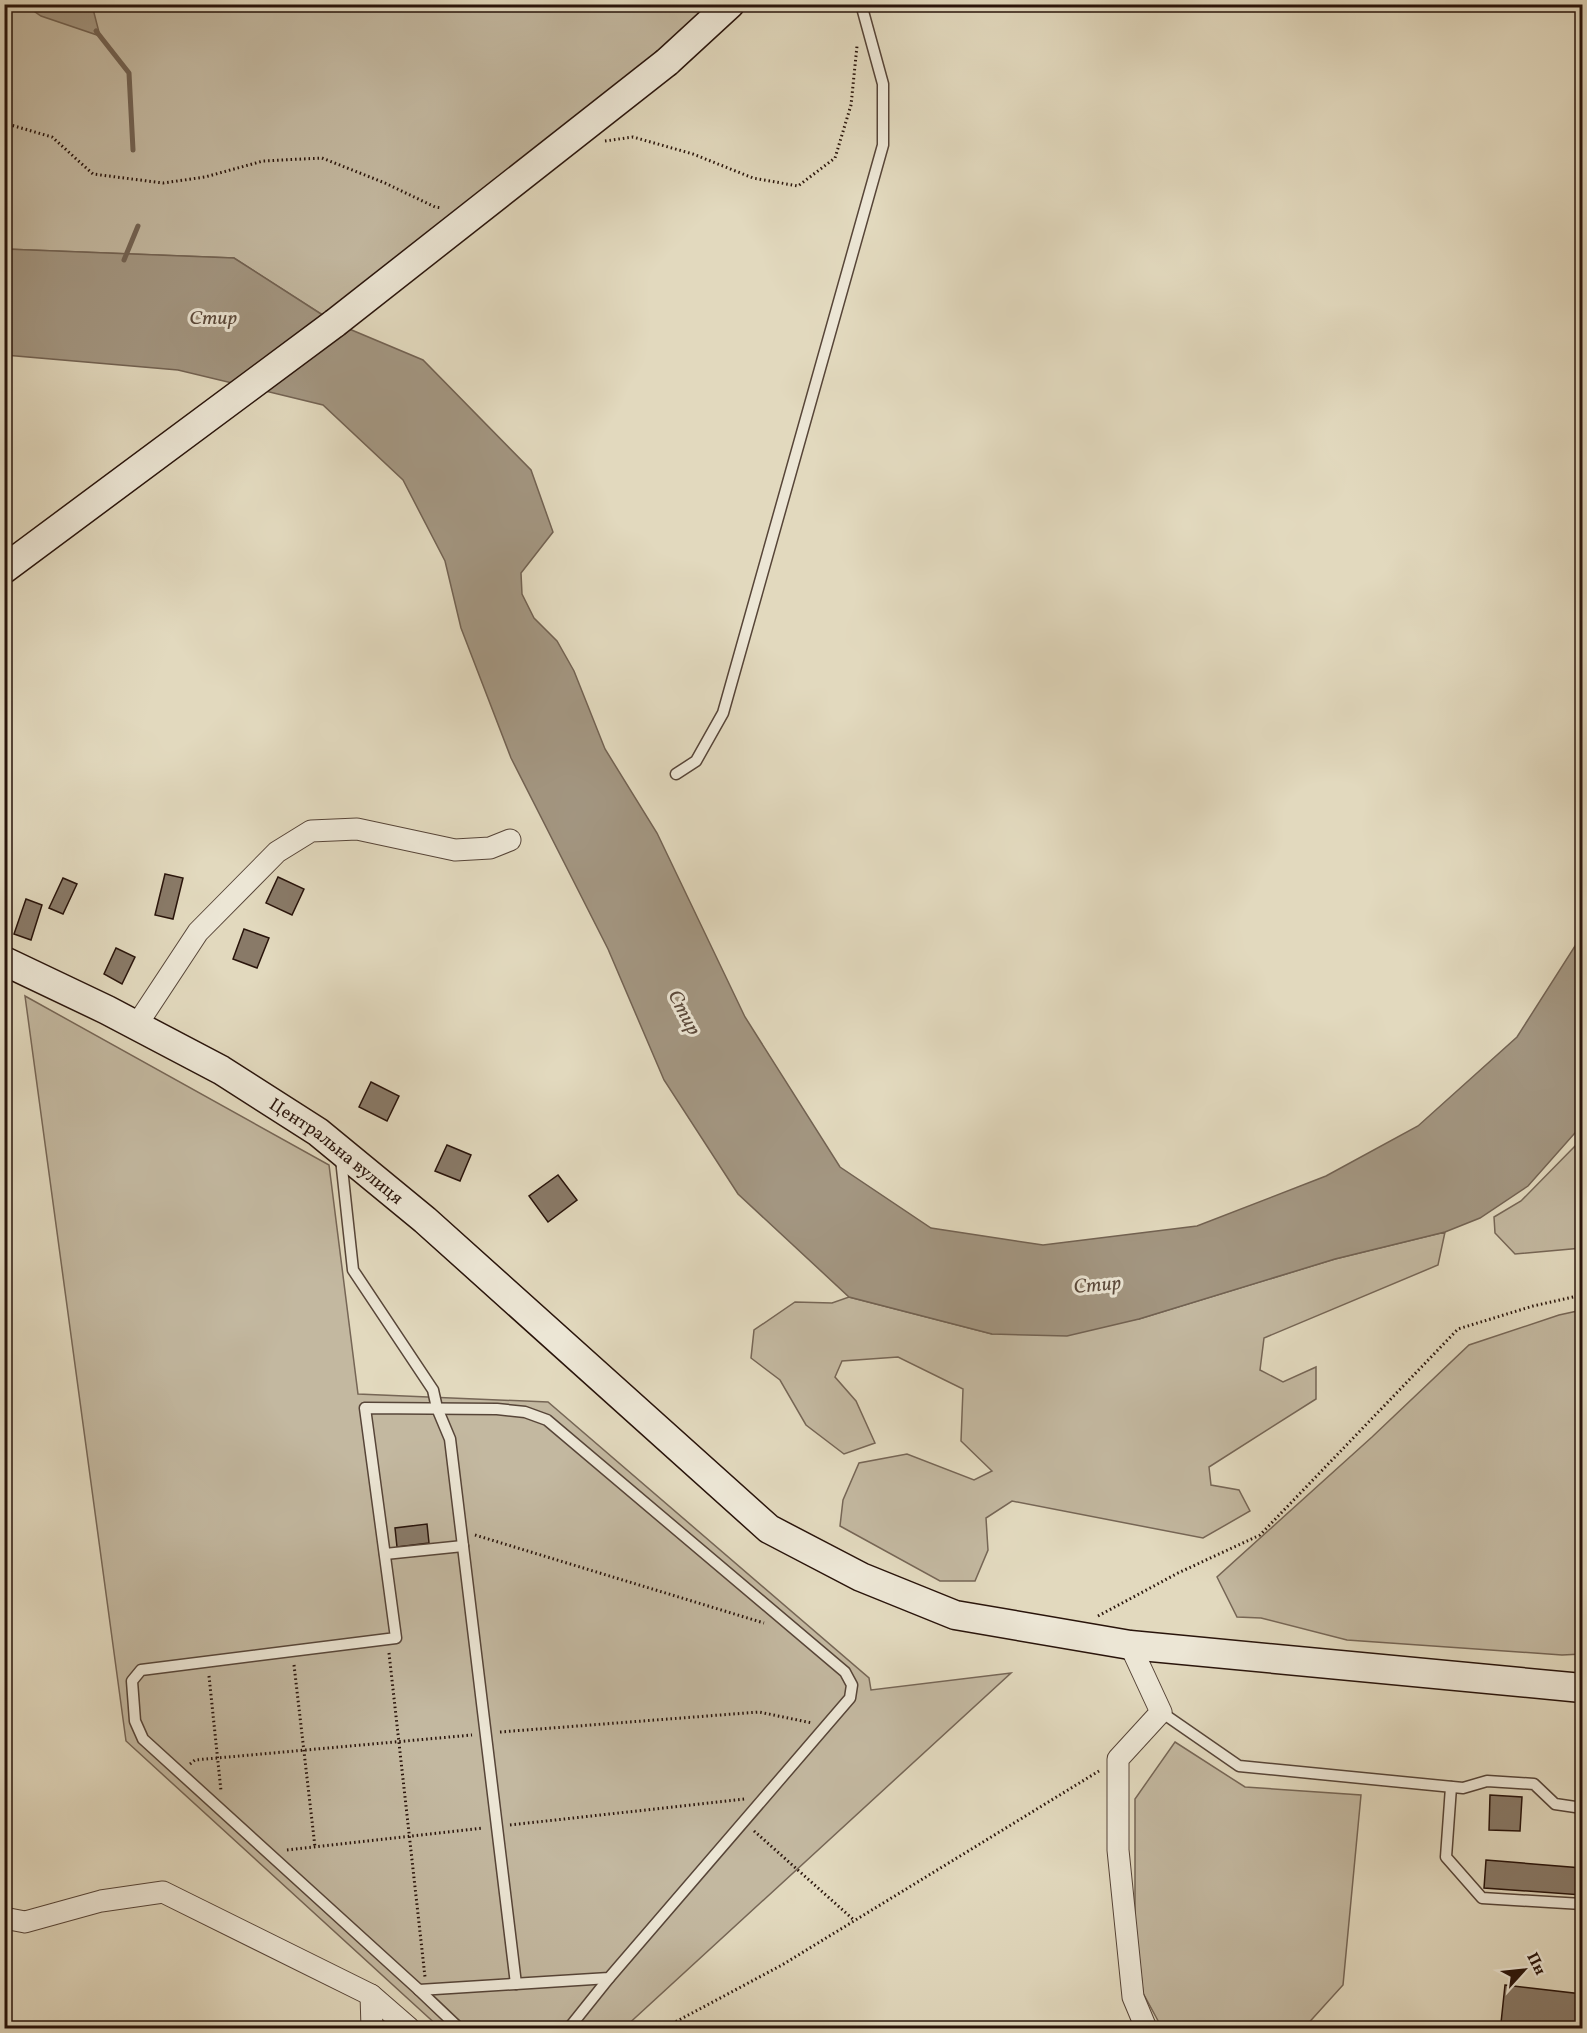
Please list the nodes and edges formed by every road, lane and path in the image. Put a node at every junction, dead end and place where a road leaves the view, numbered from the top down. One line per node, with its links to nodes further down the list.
1 (730, 4): 6 (street, bridge)
2 (861, 6): 4 (path); 7 (lane)
3 (4, 123): 5 (path)
4 (604, 142)
5 (445, 209)
6 (4, 569)
7 (676, 774)
8 (510, 840): 10 (street)
9 (4, 961): 10 (street, Центральна вулиця)
10 (136, 1026): 11 (street, Центральна вулиця)
11 (340, 1150): 13 (lane); 20 (street, Центральна вулиця)
12 (1582, 1295): 17 (path)
13 (437, 1408): 14 (lane); 16 (lane); 18 (lane)
14 (462, 1531): 15 (lane); 18 (path)
15 (463, 1546): 16 (lane); 31 (lane)
16 (385, 1554): 19 (lane)
17 (1098, 1617)
18 (795, 1629): 27 (lane)
19 (387, 1639): 21 (lane); 32 (path)
20 (1130, 1645): 23 (street, Центральна вулиця); 24 (street)
21 (293, 1651): 22 (lane); 33 (path)
22 (207, 1662): 29 (path); 29 (lane)
23 (1582, 1688)
24 (1161, 1712): 25 (street); 26 (lane)
25 (1118, 1759): 37 (path); 47 (street)
26 (1451, 1787): 28 (lane); 35 (lane)
27 (764, 1797): 30 (lane); 31 (path)
28 (1582, 1808)
29 (223, 1812): 34 (lane)
30 (743, 1822): 37 (path); 38 (lane)
31 (496, 1827): 32 (path); 39 (lane)
32 (410, 1837): 33 (path); 40 (path)
33 (315, 1847): 34 (path)
34 (267, 1852): 40 (lane)
35 (1582, 1904)
36 (4, 1918): 41 (street)
37 (854, 1921): 46 (path)
38 (609, 1978): 39 (lane); 45 (lane)
39 (516, 1984): 40 (lane)
40 (423, 1990): 44 (lane)
41 (371, 1995): 42 (street); 43 (street)
42 (372, 2028)
43 (409, 2028)
44 (459, 2028)
45 (568, 2028)
46 (664, 2028)
47 (1146, 2028)

